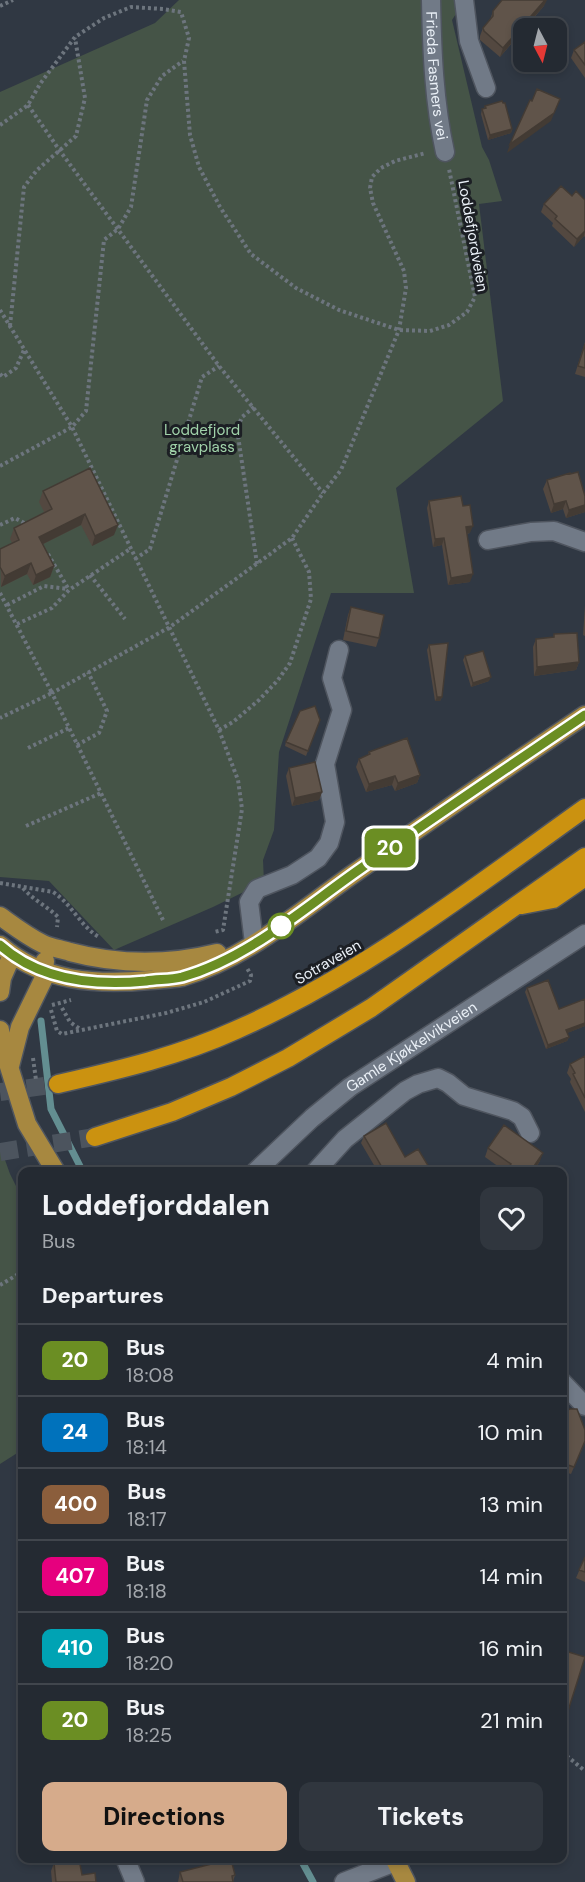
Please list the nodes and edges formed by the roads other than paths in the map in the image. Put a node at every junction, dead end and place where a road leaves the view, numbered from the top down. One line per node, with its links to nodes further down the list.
1 (431, 0): 4 (street, Frieda Fasmers vei)
2 (464, 0): 3 (street)
3 (486, 88)
4 (445, 150)
5 (488, 540): 6 (street)
6 (585, 542)
7 (339, 650): 15 (street)
8 (585, 716): 15 (main road)
9 (585, 808): 22 (highway, Sotraveien)
10 (585, 857): 12 (highway)
11 (585, 877): 12 (highway)
12 (515, 907): 24 (highway)
13 (0, 916): 16 (main road)
14 (584, 938): 26 (street, Gamle Kjøkkelvikveien)
15 (254, 943): 16 (main road); 18 (main road)
16 (45, 945): 17 (main road); 18 (main road)
17 (6, 950): 18 (main road); 19 (main road)
18 (46, 971): 21 (main road)
19 (0, 992)
20 (0, 1030): 21 (main road)
21 (10, 1066): 25 (main road)
22 (58, 1084)
23 (530, 1133): 27 (street)
24 (95, 1137)
25 (53, 1167)
26 (260, 1167)
27 (319, 1167)
28 (567, 1387): 29 (street)
29 (585, 1406)
30 (127, 1863): 33 (street)
31 (387, 1863): 34 (street)
32 (396, 1863): 35 (main road)
33 (135, 1882)
34 (344, 1882)
35 (406, 1882)

